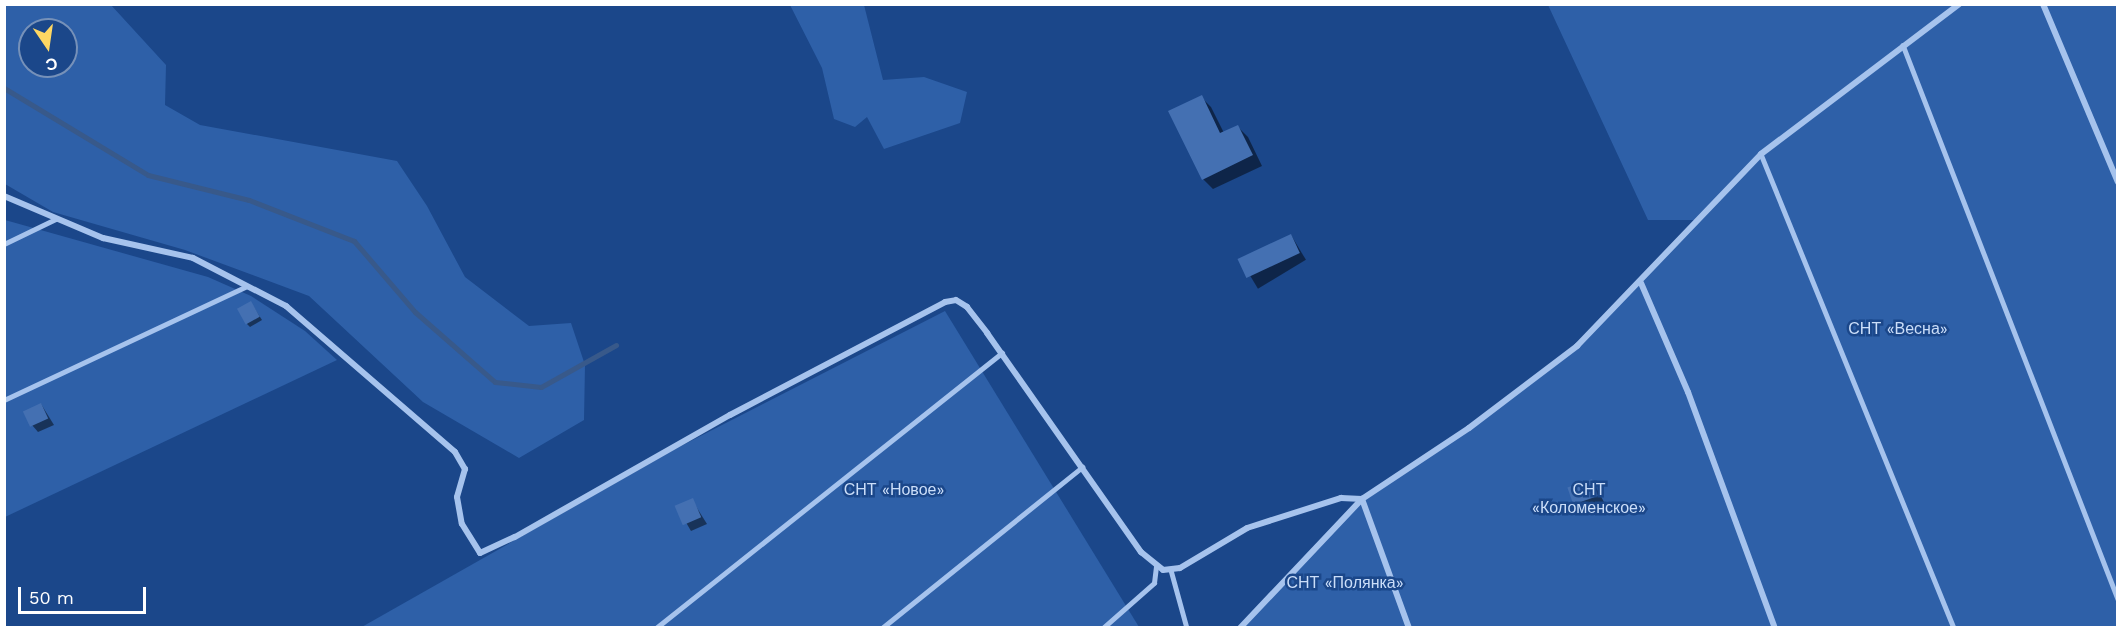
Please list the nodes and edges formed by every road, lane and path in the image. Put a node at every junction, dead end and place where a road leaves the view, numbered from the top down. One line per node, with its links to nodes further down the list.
1 (1959, 4): 3 (street)
2 (2043, 4): 5 (street)
3 (1902, 43): 4 (street); 17 (lane)
4 (1761, 154): 9 (street); 25 (lane)
5 (2118, 182)
6 (4, 196): 7 (street)
7 (56, 219): 8 (lane); 10 (street)
8 (4, 244)
9 (1641, 283): 14 (street); 24 (street)
10 (250, 284): 11 (street); 12 (lane)
11 (1002, 353): 13 (street); 18 (lane)
12 (4, 400)
13 (1083, 466): 15 (street); 19 (lane)
14 (1362, 499): 16 (street); 22 (street); 23 (street)
15 (1156, 566): 16 (street); 20 (lane)
16 (1171, 570): 21 (lane)
17 (2118, 599)
18 (656, 627)
19 (882, 627)
20 (1103, 627)
21 (1187, 627)
22 (1240, 627)
23 (1409, 627)
24 (1775, 627)
25 (1953, 627)

